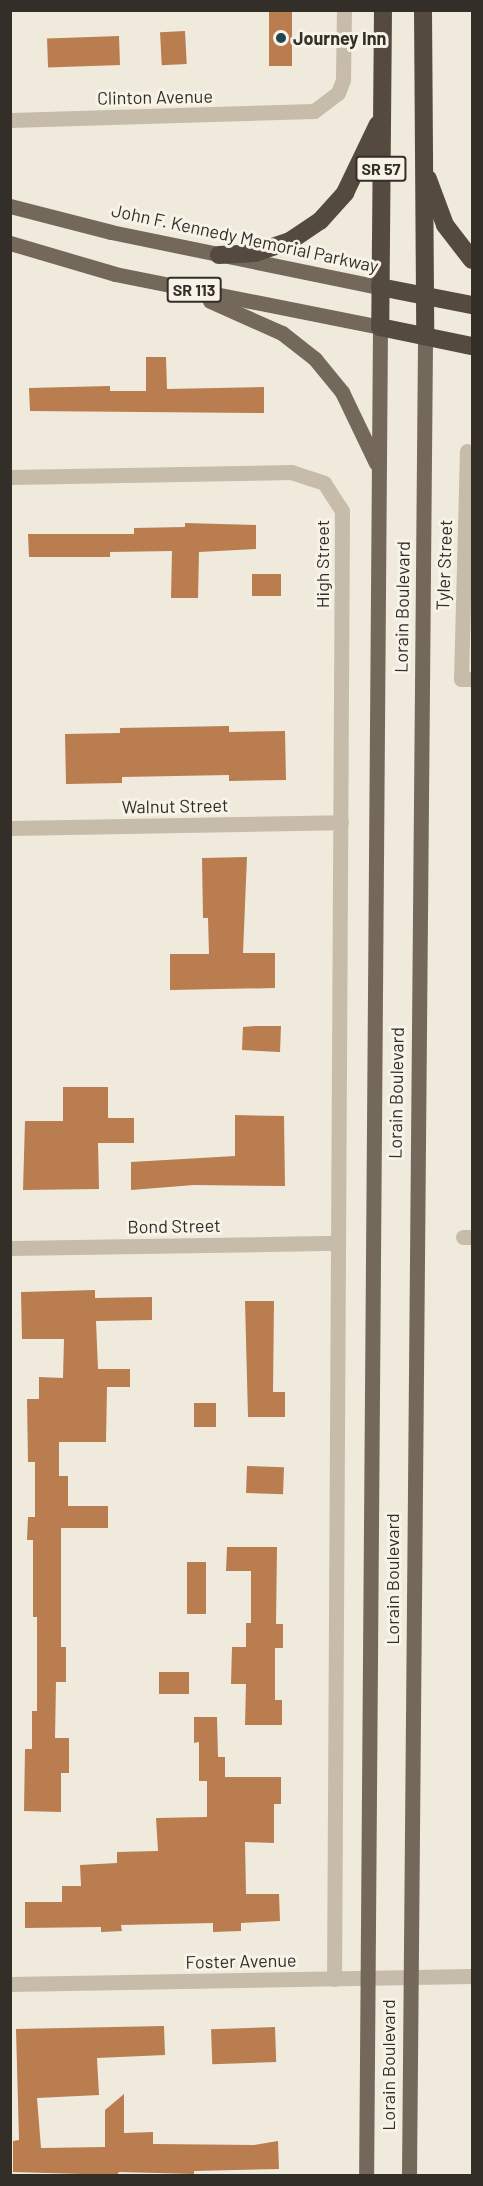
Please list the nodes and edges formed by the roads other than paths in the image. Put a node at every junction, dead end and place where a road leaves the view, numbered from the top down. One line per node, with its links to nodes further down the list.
1 (344, 10): 5 (street, Clinton Avenue)
2 (382, 10): 4 (highway, Lorain Boulevard / SR 57)
3 (423, 10): 6 (highway, Lorain Boulevard / SR 57)
4 (381, 117): 9 (highway); 12 (highway, Lorain Boulevard / SR 57)
5 (10, 120)
6 (423, 148): 10 (highway, SR 57); 13 (highway, Lorain Boulevard)
7 (10, 206): 9 (main road, John F. Kennedy Memorial Parkway / SR 113)
8 (10, 243): 11 (main road, SR 113)
9 (219, 255): 12 (main road, John F. Kennedy Memorial Parkway / SR 113)
10 (472, 260)
11 (173, 286): 15 (main road, SR 113); 19 (main road)
12 (380, 287): 13 (highway, John F. Kennedy Memorial Parkway / SR 113); 15 (highway, Lorain Boulevard / SR 57)
13 (424, 296): 14 (highway, John F. Kennedy Memorial Parkway / SR 113); 16 (highway, Lorain Boulevard)
14 (472, 305)
15 (380, 327): 16 (highway); 19 (main road, Lorain Boulevard)
16 (424, 336): 17 (highway); 27 (main road, Lorain Boulevard)
17 (472, 346)
18 (467, 451): 21 (street, Tyler Street)
19 (379, 470): 28 (main road, Lorain Boulevard)
20 (10, 477): 22 (street, High Street)
21 (467, 679)
22 (341, 822): 23 (street, Walnut Street); 24 (street)
23 (10, 828)
24 (338, 1243): 25 (street, Bond Street); 29 (street)
25 (10, 1248)
26 (472, 1976): 27 (street, Foster Avenue)
27 (410, 1977): 28 (street, Foster Avenue); 32 (main road, Lorain Boulevard)
28 (366, 1978): 29 (street, Foster Avenue); 31 (main road, Lorain Boulevard)
29 (334, 1979): 30 (street, Foster Avenue)
30 (10, 1984)
31 (366, 2175)
32 (409, 2175)

